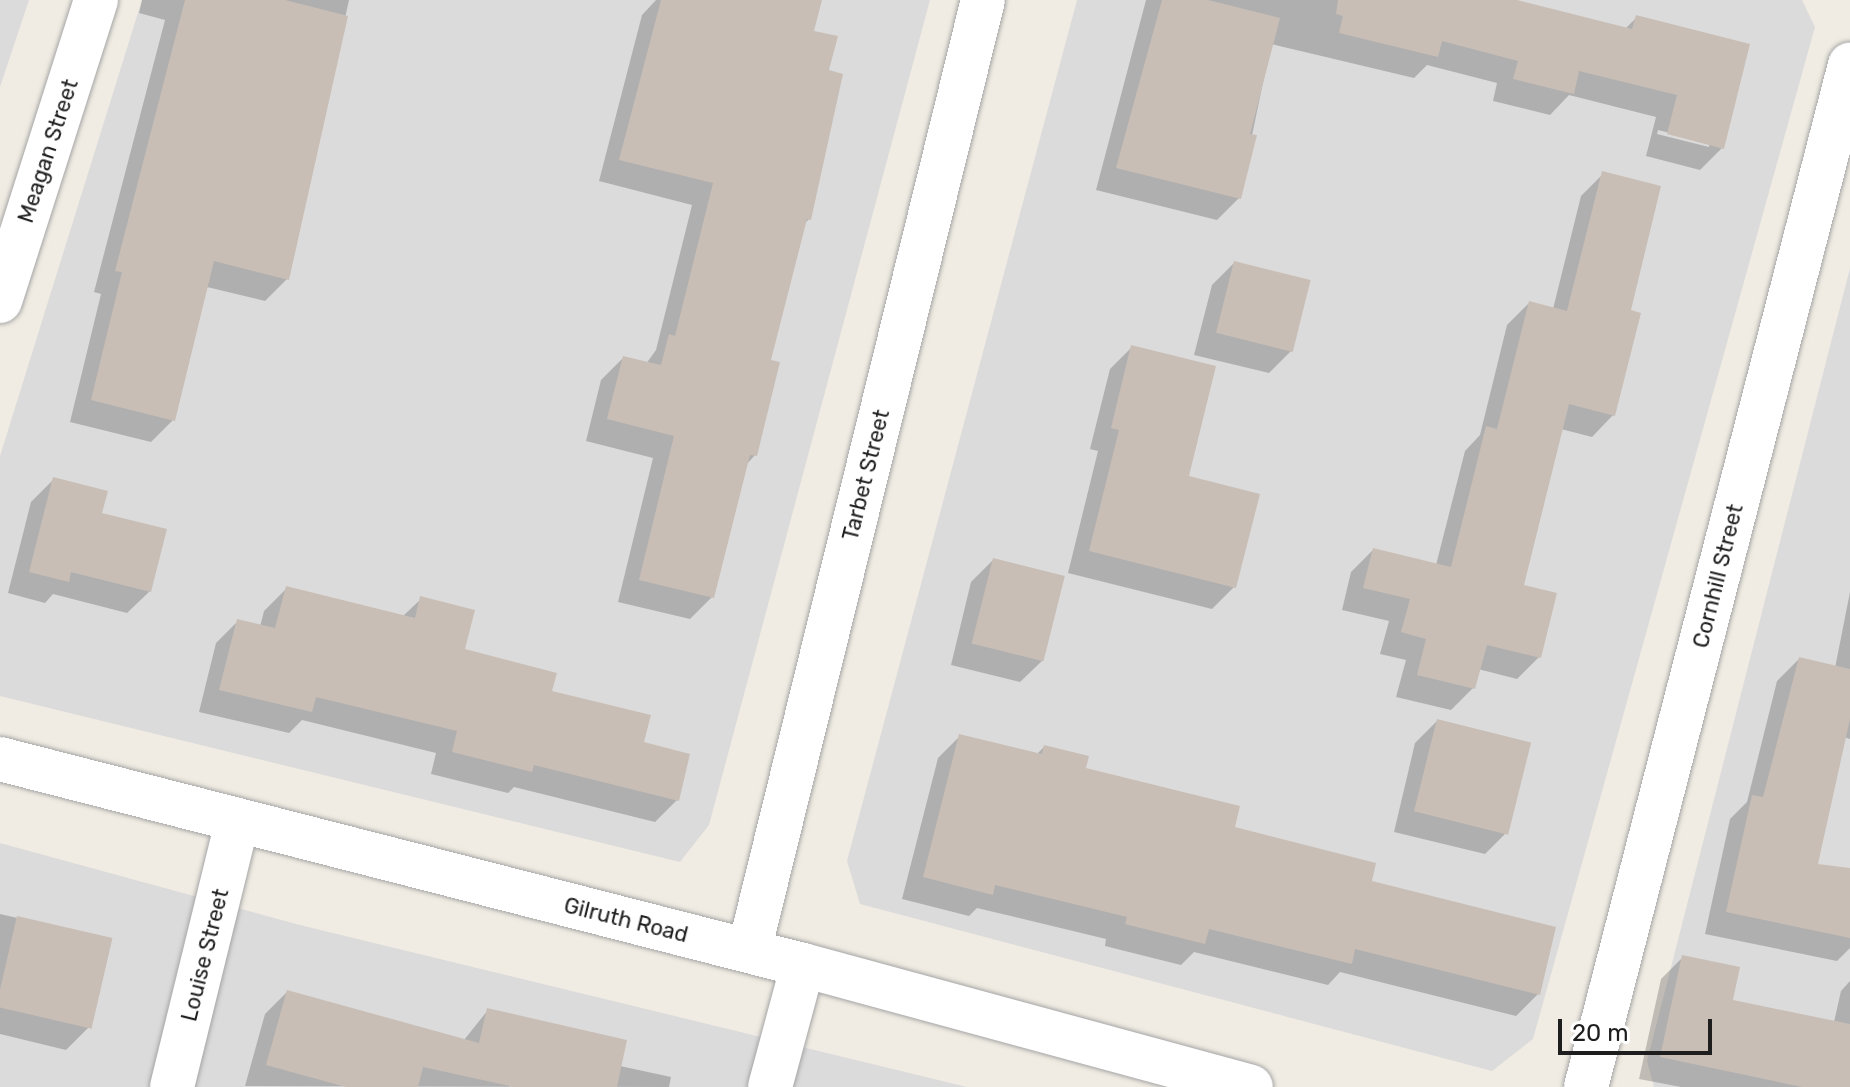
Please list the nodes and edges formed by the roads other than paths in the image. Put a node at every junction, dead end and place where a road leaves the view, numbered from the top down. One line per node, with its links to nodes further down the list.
1 (96, 0): 4 (street, Meagan Street)
2 (983, 0): 7 (street, Tarbet Street)
3 (1850, 65): 12 (street, Cornhill Street)
4 (0, 301)
5 (0, 759): 6 (street, Gilruth Road)
6 (237, 823): 7 (street, Gilruth Road); 9 (street, Louise Street)
7 (749, 951): 8 (street, Gilruth Road)
8 (803, 965): 10 (street); 11 (street, Gilruth Road)
9 (172, 1087)
10 (770, 1087)
11 (1251, 1087)
12 (1586, 1087)

